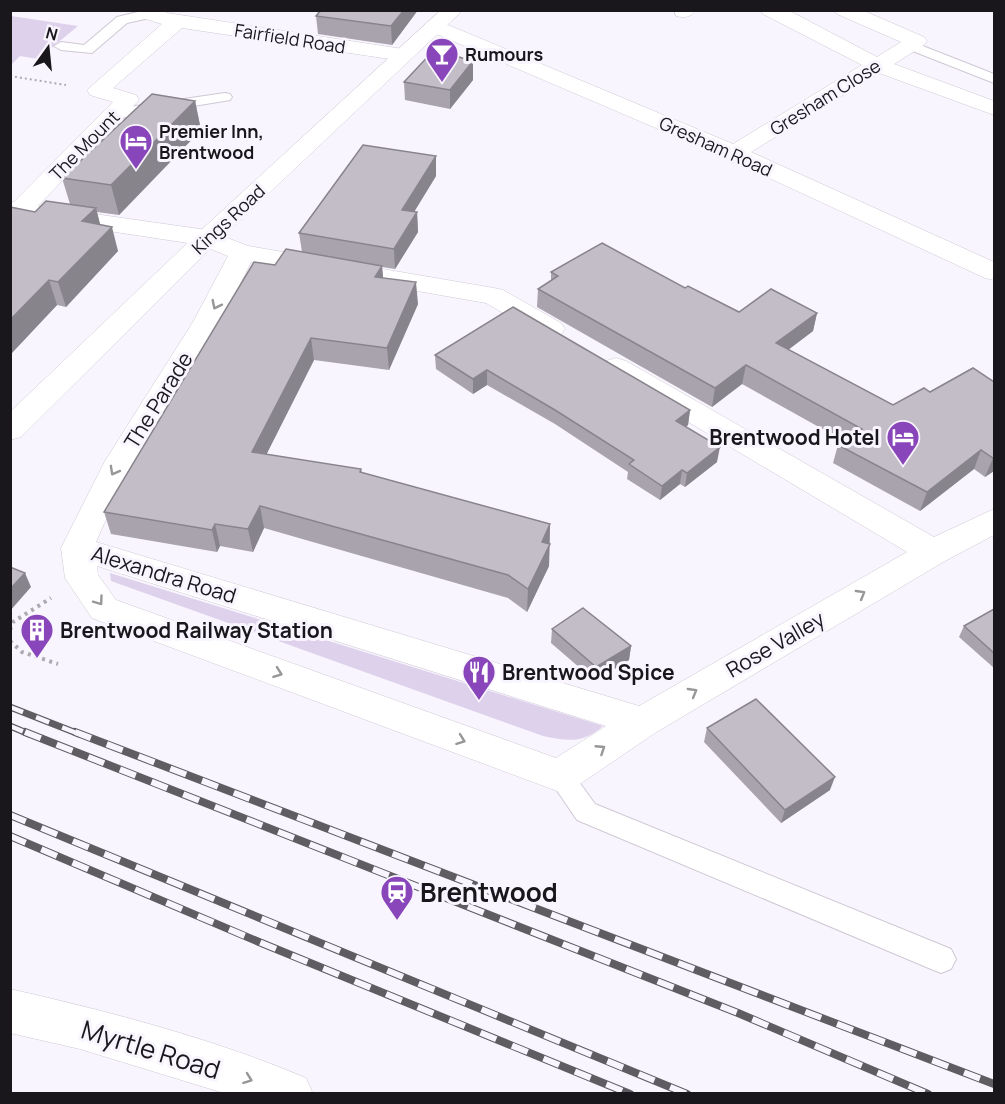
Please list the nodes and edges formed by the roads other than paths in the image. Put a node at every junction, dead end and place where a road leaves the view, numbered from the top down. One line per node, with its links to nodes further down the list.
1 (770, 10): 9 (street)
2 (844, 10): 6 (street)
3 (151, 12): 5 (street, Fairfield Road); 7 (lane)
4 (449, 15): 8 (street, Kings Road); 14 (street, Gresham Road)
5 (178, 21): 8 (street, Fairfield Road); 13 (street, The Mount)
6 (914, 43): 9 (street, Gresham Close); 10 (lane)
7 (61, 46)
8 (403, 56): 16 (street, Kings Road)
9 (877, 65): 12 (street); 14 (street, Gresham Close)
10 (994, 79)
11 (225, 97): 13 (lane)
12 (994, 108)
13 (115, 114): 15 (street, The Mount)
14 (734, 153): 18 (street, Gresham Road)
15 (15, 209): 16 (street)
16 (207, 238): 17 (street); 19 (street, Kings Road)
17 (242, 253): 21 (street); 22 (street, The Parade, one-way to 22)
18 (994, 272)
19 (10, 430)
20 (994, 521): 21 (street, Rose Valley)
21 (933, 552): 23 (street, Rose Valley, one-way to 21)
22 (80, 563): 23 (street, Alexandra Road); 24 (street, Alexandra Road, one-way to 24)
23 (642, 722): 24 (street, Rose Valley, one-way to 23)
24 (560, 776): 25 (lane)
25 (941, 959)
26 (10, 1011): 27 (street, Myrtle Road, one-way to 27)
27 (290, 1094)

